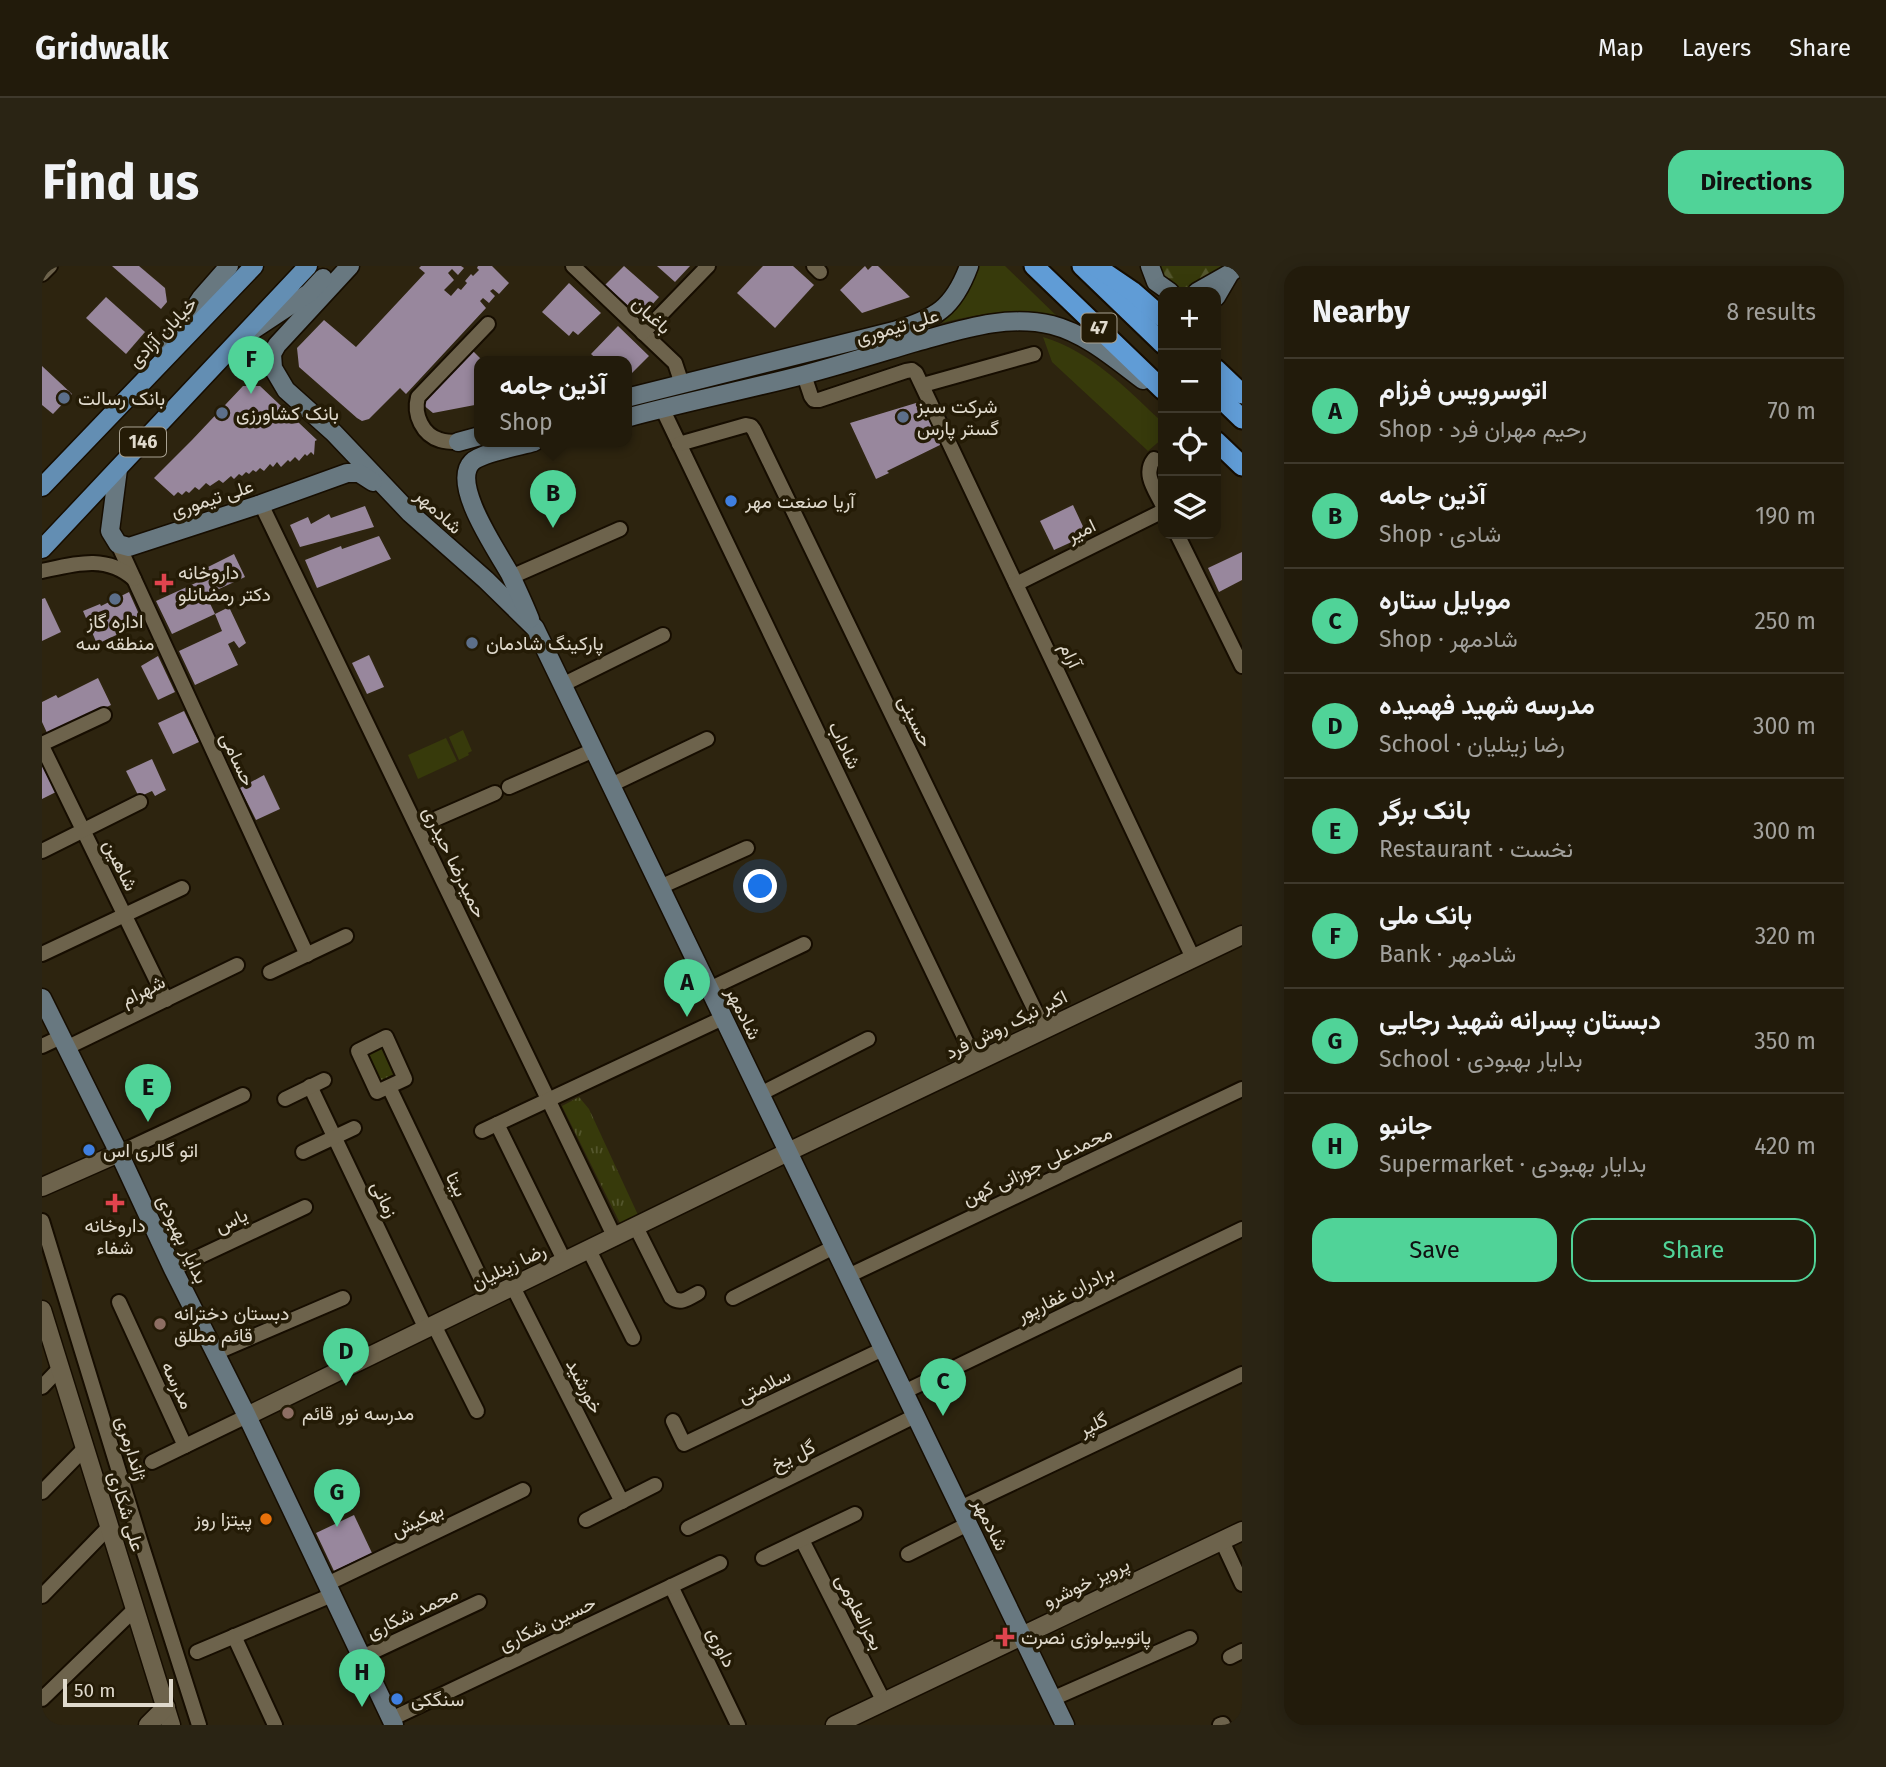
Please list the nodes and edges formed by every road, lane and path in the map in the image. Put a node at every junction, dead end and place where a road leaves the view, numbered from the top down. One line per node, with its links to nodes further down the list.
1 (50, 266): 15 (street)
2 (229, 266): 26 (main road)
3 (254, 266): 26 (main road, خیابان آزادی / 146)
4 (308, 266): 22 (main road, 146)
5 (336, 266): 22 (main road)
6 (350, 266): 46 (main road, شادمهر)
7 (573, 266): 21 (street, باغبان)
8 (708, 266): 21 (street)
9 (970, 266): 28 (main road, علی تیموری)
10 (1034, 266): 30 (highway, 47)
11 (1082, 266): 23 (highway, 47)
12 (1096, 266): 19 (highway)
13 (1150, 266): 16 (main road)
14 (1235, 270): 17 (main road); 18 (main road)
15 (42, 274)
16 (1163, 287)
17 (1206, 287)
18 (1221, 290)
19 (1158, 314)
20 (488, 324): 38 (street)
21 (643, 333): 28 (street, باغبان)
22 (244, 336): 44 (main road, 146)
23 (1158, 339)
24 (1034, 354): 29 (street)
25 (1221, 369): 32 (main road)
26 (152, 373): 45 (main road, خیابان آزادی / 146)
27 (804, 375): 29 (street, آرام); 31 (main road, علی تیموری); 34 (main road, علی تیموری)
28 (682, 384): 34 (main road, علی تیموری)
29 (923, 385): 57 (street, آرام)
30 (1158, 388)
31 (1158, 390)
32 (1229, 391): 36 (highway)
33 (632, 398): 34 (main road, علی تیموری)
34 (660, 399): 35 (main road, علی تیموری); 39 (street, شاداب)
35 (632, 415)
36 (1242, 419)
37 (474, 438): 38 (main road)
38 (458, 442)
39 (679, 444): 87 (street, حسینی); 91 (street, شاداب)
40 (1221, 446): 43 (highway)
41 (516, 447): 55 (main road)
42 (1152, 461): 47 (street)
43 (1242, 466)
44 (118, 469): 52 (main road); 53 (main road, 146)
45 (42, 487)
46 (388, 492): 48 (main road, علی تیموری); 58 (main road, شادمهر)
47 (1158, 495)
48 (261, 504): 52 (main road, علی تیموری); 68 (street, حمیدرضا حیدری)
49 (1158, 513): 57 (street, امیر)
50 (621, 529): 55 (street)
51 (1179, 539): 60 (street)
52 (118, 544): 56 (street, حسامی)
53 (42, 549)
54 (42, 571): 56 (street)
55 (511, 577): 58 (main road)
56 (134, 579): 79 (street, حسامی)
57 (1016, 584): 80 (street, آرام)
58 (535, 628): 61 (main road, شادمهر)
59 (663, 635): 61 (street)
60 (1242, 666)
61 (562, 685): 65 (main road, شادمهر)
62 (104, 715): 64 (street)
63 (708, 738): 66 (street)
64 (42, 745): 69 (street, شاهین)
65 (594, 750): 66 (main road, شادمهر); 68 (street)
66 (611, 785): 72 (main road, شادمهر)
67 (141, 802): 69 (street)
68 (417, 827): 99 (street, حمیدرضا حیدری)
69 (83, 831): 71 (street); 74 (street, شاهین)
70 (747, 848): 72 (street)
71 (42, 851)
72 (660, 887): 83 (main road, شادمهر)
73 (182, 888): 74 (street)
74 (124, 915): 78 (street); 85 (street, شاهین)
75 (1242, 935): 80 (street, اکبر نیک روش فرد)
76 (346, 936): 79 (street)
77 (804, 944): 83 (street)
78 (42, 954)
79 (307, 955): 82 (street)
80 (1193, 958): 87 (street, اکبر نیک روش فرد)
81 (237, 965): 85 (street, شهرام)
82 (270, 972)
83 (709, 989): 86 (main road, شادمهر)
84 (42, 998): 89 (main road, بدایار بهبودی)
85 (166, 1000): 89 (street, شهرام)
86 (723, 1018): 96 (main road, شادمهر); 99 (street)
87 (1044, 1029): 91 (street, اکبر نیک روش فرد)
88 (867, 1040): 96 (street)
89 (64, 1043): 90 (street, شهرام); 106 (main road, بدایار بهبودی)
90 (42, 1046)
91 (976, 1062): 105 (street, اکبر نیک روش فرد)
92 (324, 1080): 93 (street)
93 (310, 1086): 98 (street); 103 (street, زمانی)
94 (389, 1087): 121 (street, بیتا)
95 (1242, 1089): 117 (street, محمدعلی جوزانی کهن)
96 (760, 1094): 105 (main road, شادمهر)
97 (243, 1095): 106 (street)
98 (285, 1099)
99 (549, 1100): 100 (street); 112 (street, حمیدرضا حیدری)
100 (497, 1125): 102 (street); 115 (street)
101 (354, 1128): 103 (street)
102 (482, 1132)
103 (334, 1138): 104 (street); 125 (street, زمانی)
104 (303, 1152)
105 (788, 1152): 110 (street, رضا زینلیان); 113 (main road, شادمهر)
106 (119, 1153): 107 (street); 116 (main road, بدایار بهبودی)
107 (42, 1187)
108 (305, 1207): 116 (street, یاس)
109 (42, 1221): 174 (street, ژاندارمری)
110 (636, 1227): 112 (street, رضا زینلیان); 119 (street)
111 (1242, 1229): 132 (street, برادران غفارپور)
112 (615, 1238): 114 (street, رضا زینلیان)
113 (834, 1247): 117 (main road, شادمهر); 122 (street)
114 (589, 1250): 115 (street, رضا زینلیان); 126 (street)
115 (565, 1262): 118 (street, رضا زینلیان)
116 (173, 1269): 128 (main road, بدایار بهبودی)
117 (848, 1276): 127 (main road, شادمهر)
118 (513, 1287): 121 (street, رضا زینلیان); 143 (street, خورشید)
119 (698, 1293)
120 (343, 1298): 128 (street)
121 (490, 1298): 125 (street, رضا زینلیان)
122 (733, 1298)
123 (119, 1303): 137 (street, مدرسه)
124 (42, 1310): 129 (street, علی شکاری)
125 (430, 1327): 133 (street); 134 (street, رضا زینلیان)
126 (633, 1338)
127 (883, 1349): 132 (main road, شادمهر); 136 (street, سلامتی)
128 (215, 1353): 134 (main road, بدایار بهبودی)
129 (60, 1368): 131 (street); 138 (street, علی شکاری)
130 (1242, 1374): 144 (street, گلپر)
131 (42, 1387)
132 (904, 1392): 135 (main road, شادمهر)
133 (477, 1411)
134 (247, 1416): 137 (street); 158 (main road, بدایار بهبودی)
135 (915, 1416): 144 (main road, شادمهر); 149 (street, گل یخ)
136 (673, 1421)
137 (185, 1446): 139 (street)
138 (85, 1448): 142 (street); 148 (street, علی شکاری)
139 (152, 1462)
140 (655, 1485): 143 (street)
141 (523, 1490): 158 (street, بهکیش)
142 (42, 1492)
143 (622, 1502): 146 (street)
144 (960, 1508): 147 (main road, شادمهر)
145 (855, 1514): 151 (street)
146 (586, 1520)
147 (968, 1524): 153 (street); 163 (main road, شادمهر)
148 (109, 1527): 159 (street); 161 (street, علی شکاری)
149 (688, 1528)
150 (1242, 1531): 152 (street, پرویز خوشرو)
151 (802, 1540): 154 (street); 169 (street, بحرالعلومی)
152 (1222, 1541): 156 (street); 163 (street, پرویز خوشرو)
153 (908, 1554)
154 (764, 1558)
155 (720, 1563): 157 (street, حسین شکاری)
156 (1242, 1584)
157 (671, 1586): 171 (street, حسین شکاری); 176 (street, داوری)
158 (329, 1589): 162 (street, بهکیش); 166 (main road, بدایار بهبودی)
159 (42, 1596)
160 (479, 1602): 166 (street, محمد شکاری)
161 (135, 1609): 167 (street); 170 (street, علی شکاری)
162 (234, 1636): 165 (street, بهکیش); 175 (street)
163 (1022, 1636): 168 (main road, شادمهر); 169 (street, پرویز خوشرو)
164 (1190, 1638): 168 (street)
165 (197, 1652)
166 (362, 1657): 171 (main road, بدایار بهبودی)
167 (42, 1699)
168 (1052, 1699): 178 (main road, شادمهر)
169 (884, 1702): 177 (street, پرویز خوشرو)
170 (166, 1707): 172 (street); 173 (street, علی شکاری)
171 (393, 1722)
172 (148, 1725)
173 (172, 1725)
174 (199, 1725)
175 (275, 1725)
176 (738, 1725)
177 (835, 1725)
178 (1065, 1725)

